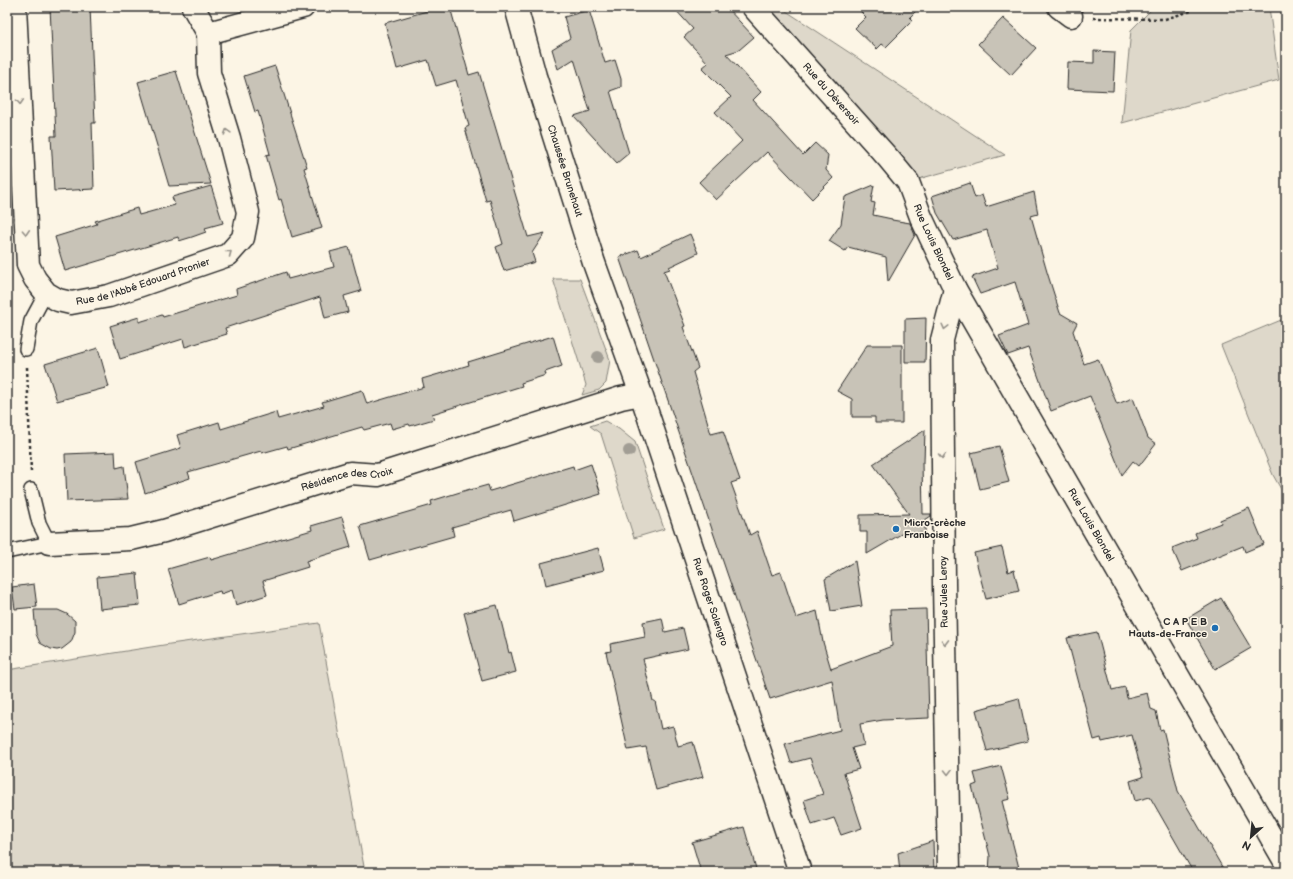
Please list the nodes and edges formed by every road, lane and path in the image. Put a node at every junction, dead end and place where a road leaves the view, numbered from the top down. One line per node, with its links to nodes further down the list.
1 (15, 7): 11 (street, Rue de l'Abbé Edouard Pronier, one-way to 11)
2 (194, 7): 8 (street, Rue de l'Abbé Edouard Pronier)
3 (303, 7): 8 (street)
4 (516, 7): 12 (street, Chaussée Brunehaut)
5 (753, 7): 9 (street, Rue du Déversoir)
6 (1192, 7): 7 (path)
7 (1065, 12)
8 (208, 33): 11 (street, Rue de l'Abbé Edouard Pronier, one-way to 8)
9 (908, 182): 10 (street, Rue Louis Blondel)
10 (955, 289): 18 (street, Rue Louis Blondel); 20 (street, Rue Jules Leroy, one-way to 20)
11 (46, 293): 13 (lane)
12 (620, 333): 14 (street, Rue Roger Salengro)
13 (26, 349): 15 (path)
14 (641, 394): 16 (street, Résidence des Croix); 19 (street, Rue Roger Salengro)
15 (31, 490): 16 (lane)
16 (48, 543): 17 (lane)
17 (7, 552)
18 (1286, 862)
19 (800, 872)
20 (949, 872)

